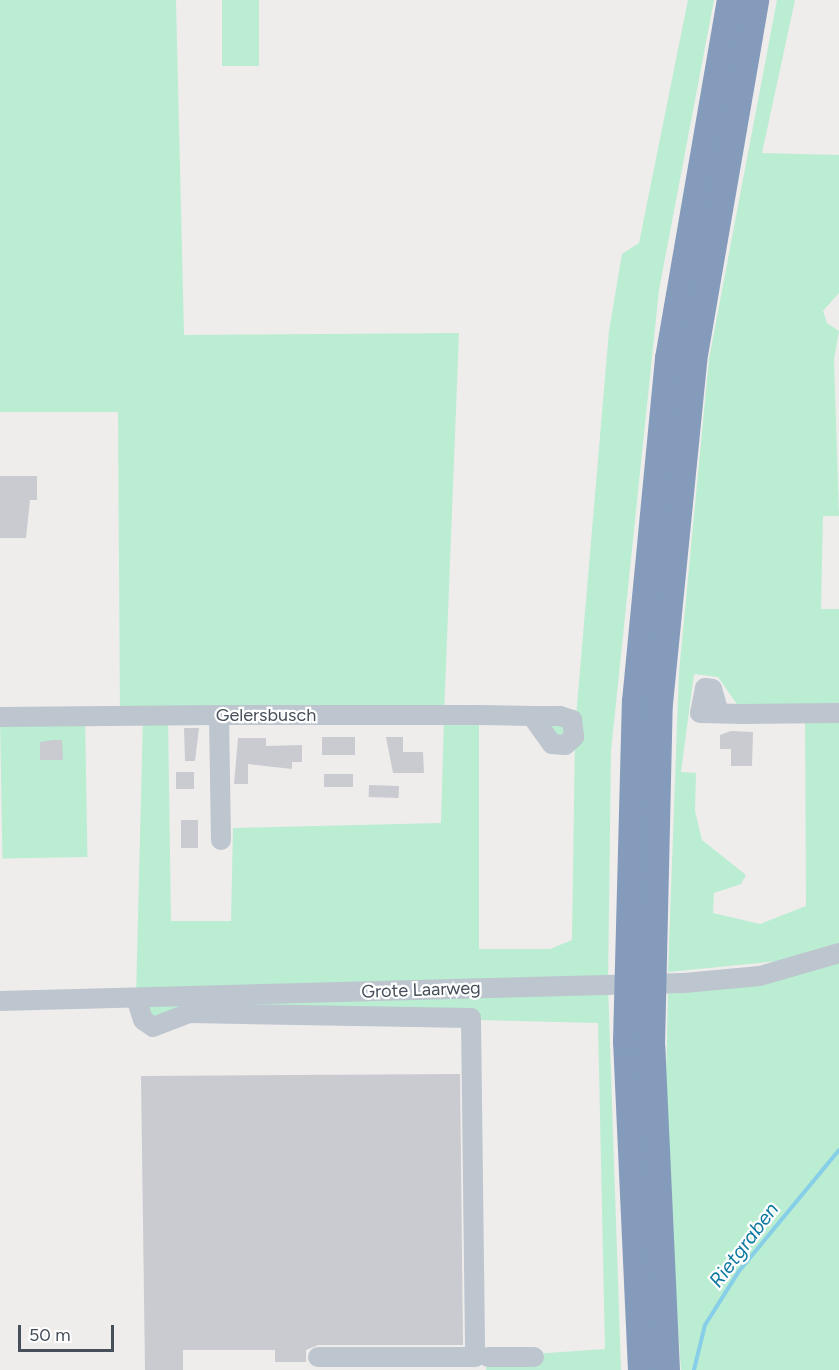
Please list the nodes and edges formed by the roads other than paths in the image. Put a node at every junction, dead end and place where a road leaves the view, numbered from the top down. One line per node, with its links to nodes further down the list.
1 (730, 0): 15 (highway)
2 (755, 0): 16 (highway)
3 (719, 713): 4 (street)
4 (839, 713)
5 (219, 715): 6 (street, Gelersbusch); 7 (street, Gelersbusch); 8 (street)
6 (532, 716)
7 (0, 717)
8 (222, 840)
9 (839, 953): 10 (street, Grote Laarweg)
10 (136, 998): 11 (street, Grote Laarweg); 12 (street)
11 (0, 1001)
12 (318, 1357)
13 (488, 1357): 14 (street)
14 (534, 1357)
15 (641, 1370)
16 (666, 1370)

